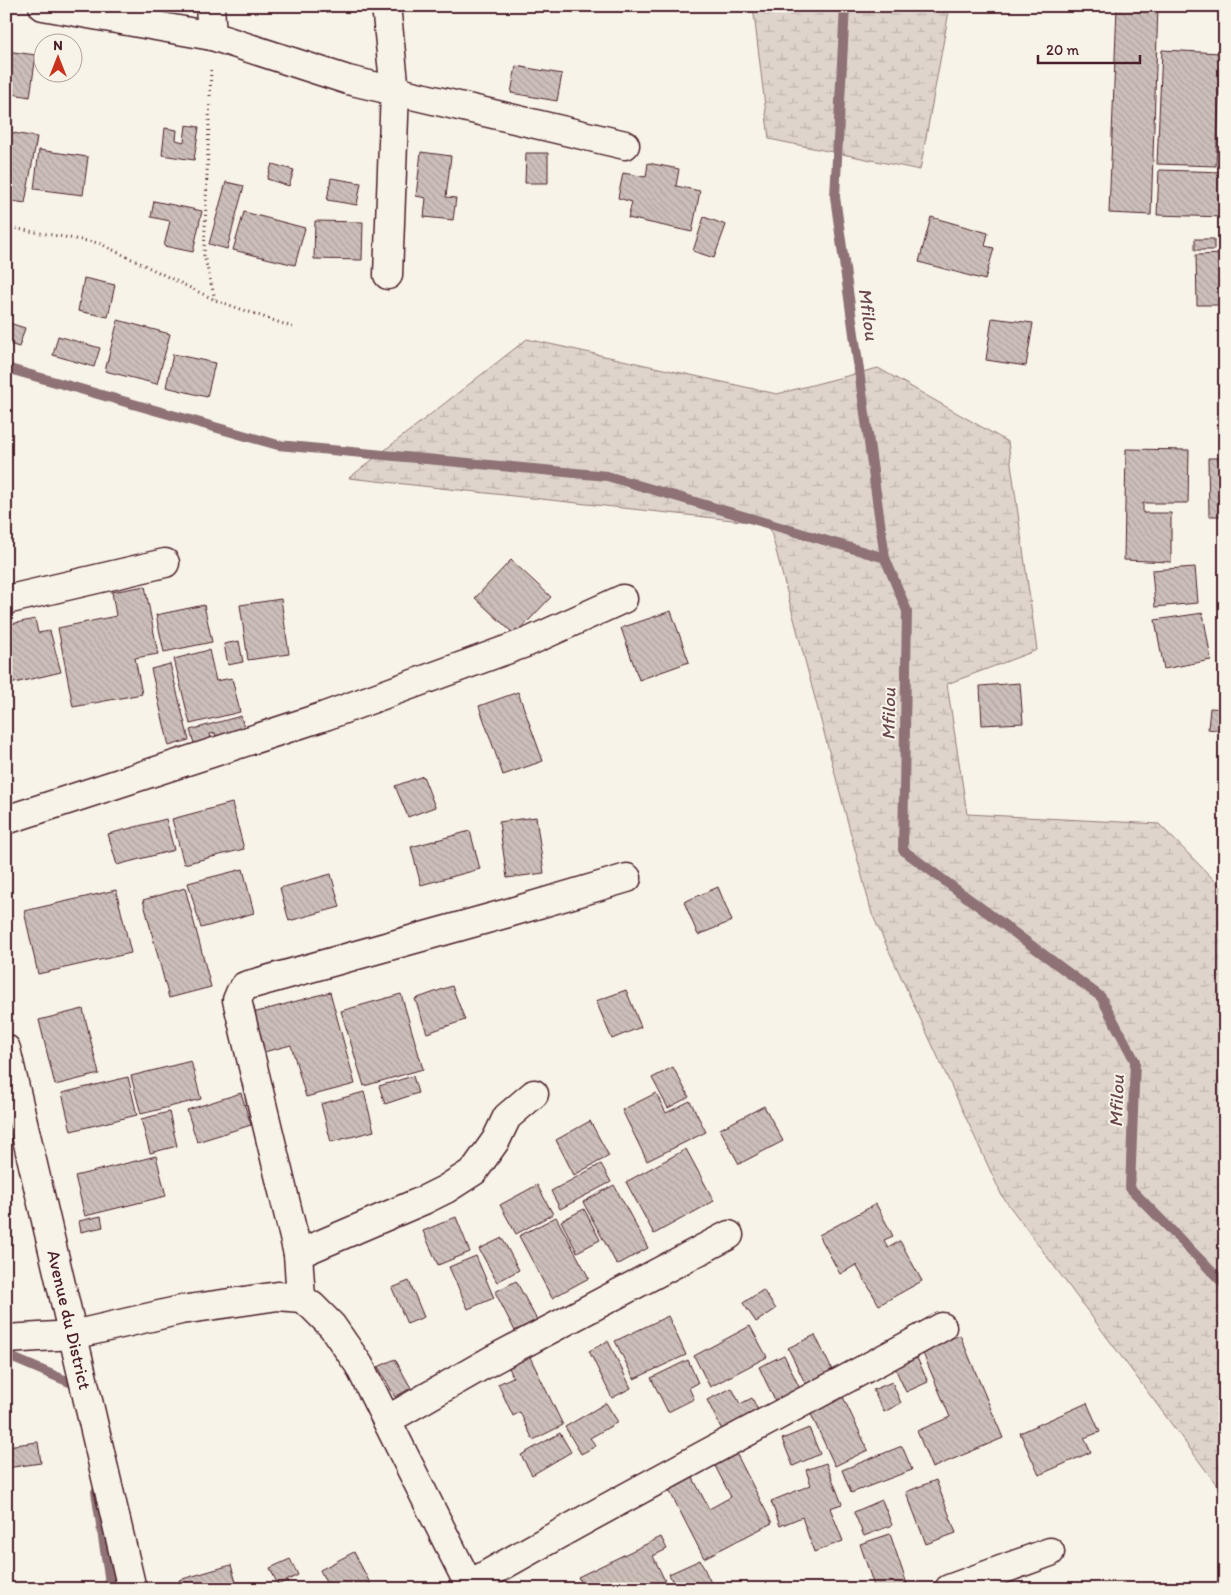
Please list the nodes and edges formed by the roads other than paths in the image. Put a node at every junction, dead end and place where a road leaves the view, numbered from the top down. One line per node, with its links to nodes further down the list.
1 (43, 6): 4 (street)
2 (210, 6): 4 (street)
3 (386, 6): 5 (street)
4 (212, 36): 5 (street)
5 (395, 91): 6 (street); 7 (street)
6 (625, 145)
7 (388, 274)
8 (165, 563): 9 (street)
9 (6, 600)
10 (623, 600): 11 (street)
11 (6, 820)
12 (627, 878): 16 (street)
13 (6, 1049): 19 (street, Avenue du District)
14 (534, 1094): 16 (street)
15 (729, 1235): 21 (street)
16 (298, 1254): 17 (street)
17 (300, 1298): 19 (street); 21 (street)
18 (942, 1327): 23 (street)
19 (73, 1336): 20 (street); 24 (street, Avenue du District)
20 (6, 1338)
21 (387, 1420): 23 (street)
22 (1050, 1552): 25 (street)
23 (470, 1587)
24 (132, 1589)
25 (949, 1589)

